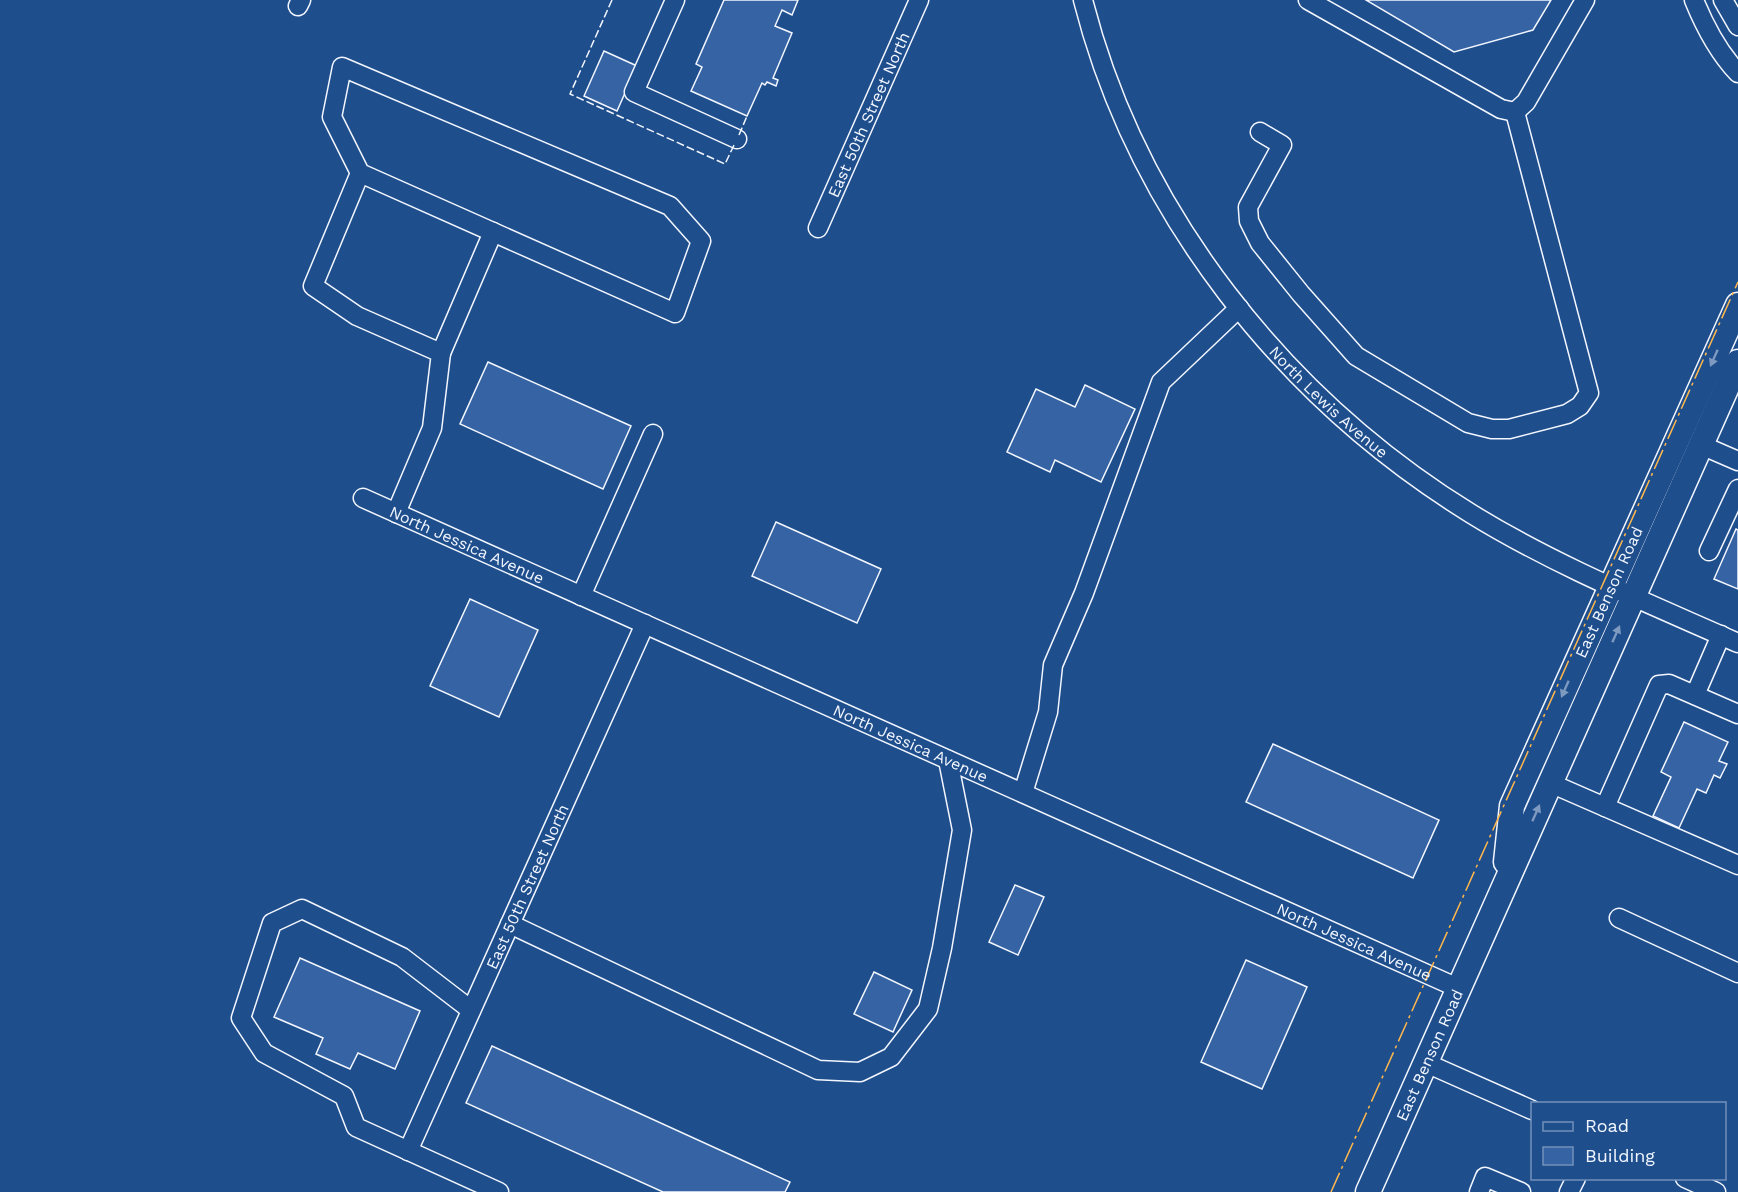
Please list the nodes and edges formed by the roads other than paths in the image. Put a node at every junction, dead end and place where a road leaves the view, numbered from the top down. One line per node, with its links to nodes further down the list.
1 (675, 0): 12 (street)
2 (918, 0): 14 (street, East 50th Street North)
3 (1083, 0): 17 (street, North Lewis Avenue)
4 (1308, 0): 10 (street)
5 (1586, 0): 10 (street)
6 (1694, 0): 9 (street)
7 (1723, 0): 8 (street)
8 (1738, 26)
9 (1738, 73)
10 (1515, 112): 11 (street)
11 (1260, 132)
12 (737, 139)
13 (360, 173): 15 (street); 15 (street); 18 (street)
14 (818, 228)
15 (493, 232): 18 (street)
16 (1738, 305): 27 (main road, East Benson Road, one-way to 27)
17 (1239, 308): 27 (street, North Lewis Avenue); 36 (street)
18 (441, 352): 25 (street)
19 (1738, 362): 21 (main road, East Benson Road)
20 (653, 434): 28 (street)
21 (1701, 445): 22 (street); 27 (main road, East Benson Road)
22 (1738, 460)
23 (1738, 489): 26 (street)
24 (363, 498): 25 (street, North Jessica Avenue)
25 (396, 513): 28 (street, North Jessica Avenue)
26 (1709, 551)
27 (1622, 591): 30 (street, North Lewis Avenue); 35 (main road, East Benson Road, one-way to 27); 39 (main road, East Benson Road, one-way to 39)
28 (581, 596): 29 (street, North Jessica Avenue)
29 (645, 624): 34 (street, North Jessica Avenue); 41 (street, East 50th Street North)
30 (1721, 635): 31 (street, North Lewis Avenue); 32 (street)
31 (1738, 643)
32 (1695, 695): 33 (street); 37 (street)
33 (1738, 714)
34 (948, 760): 36 (street, North Jessica Avenue); 41 (street)
35 (1550, 783): 37 (street); 39 (main road, East Benson Road, one-way to 35)
36 (1023, 793): 43 (street, North Jessica Avenue)
37 (1605, 807): 38 (street)
38 (1738, 865)
39 (1504, 885): 43 (main road, East Benson Road)
40 (1619, 918): 42 (street)
41 (510, 924): 44 (street, East 50th Street North)
42 (1738, 973)
43 (1458, 988): 45 (main road, East Benson Road)
44 (471, 1010): 47 (street, East 50th Street North); 47 (street)
45 (1426, 1063): 46 (street); 50 (main road, East Benson Road)
46 (1531, 1109)
47 (408, 1151): 49 (street)
48 (1687, 1180): 53 (street)
49 (499, 1192)
50 (1368, 1192)
51 (1479, 1192): 52 (street)
52 (1521, 1192)
53 (1716, 1192)

